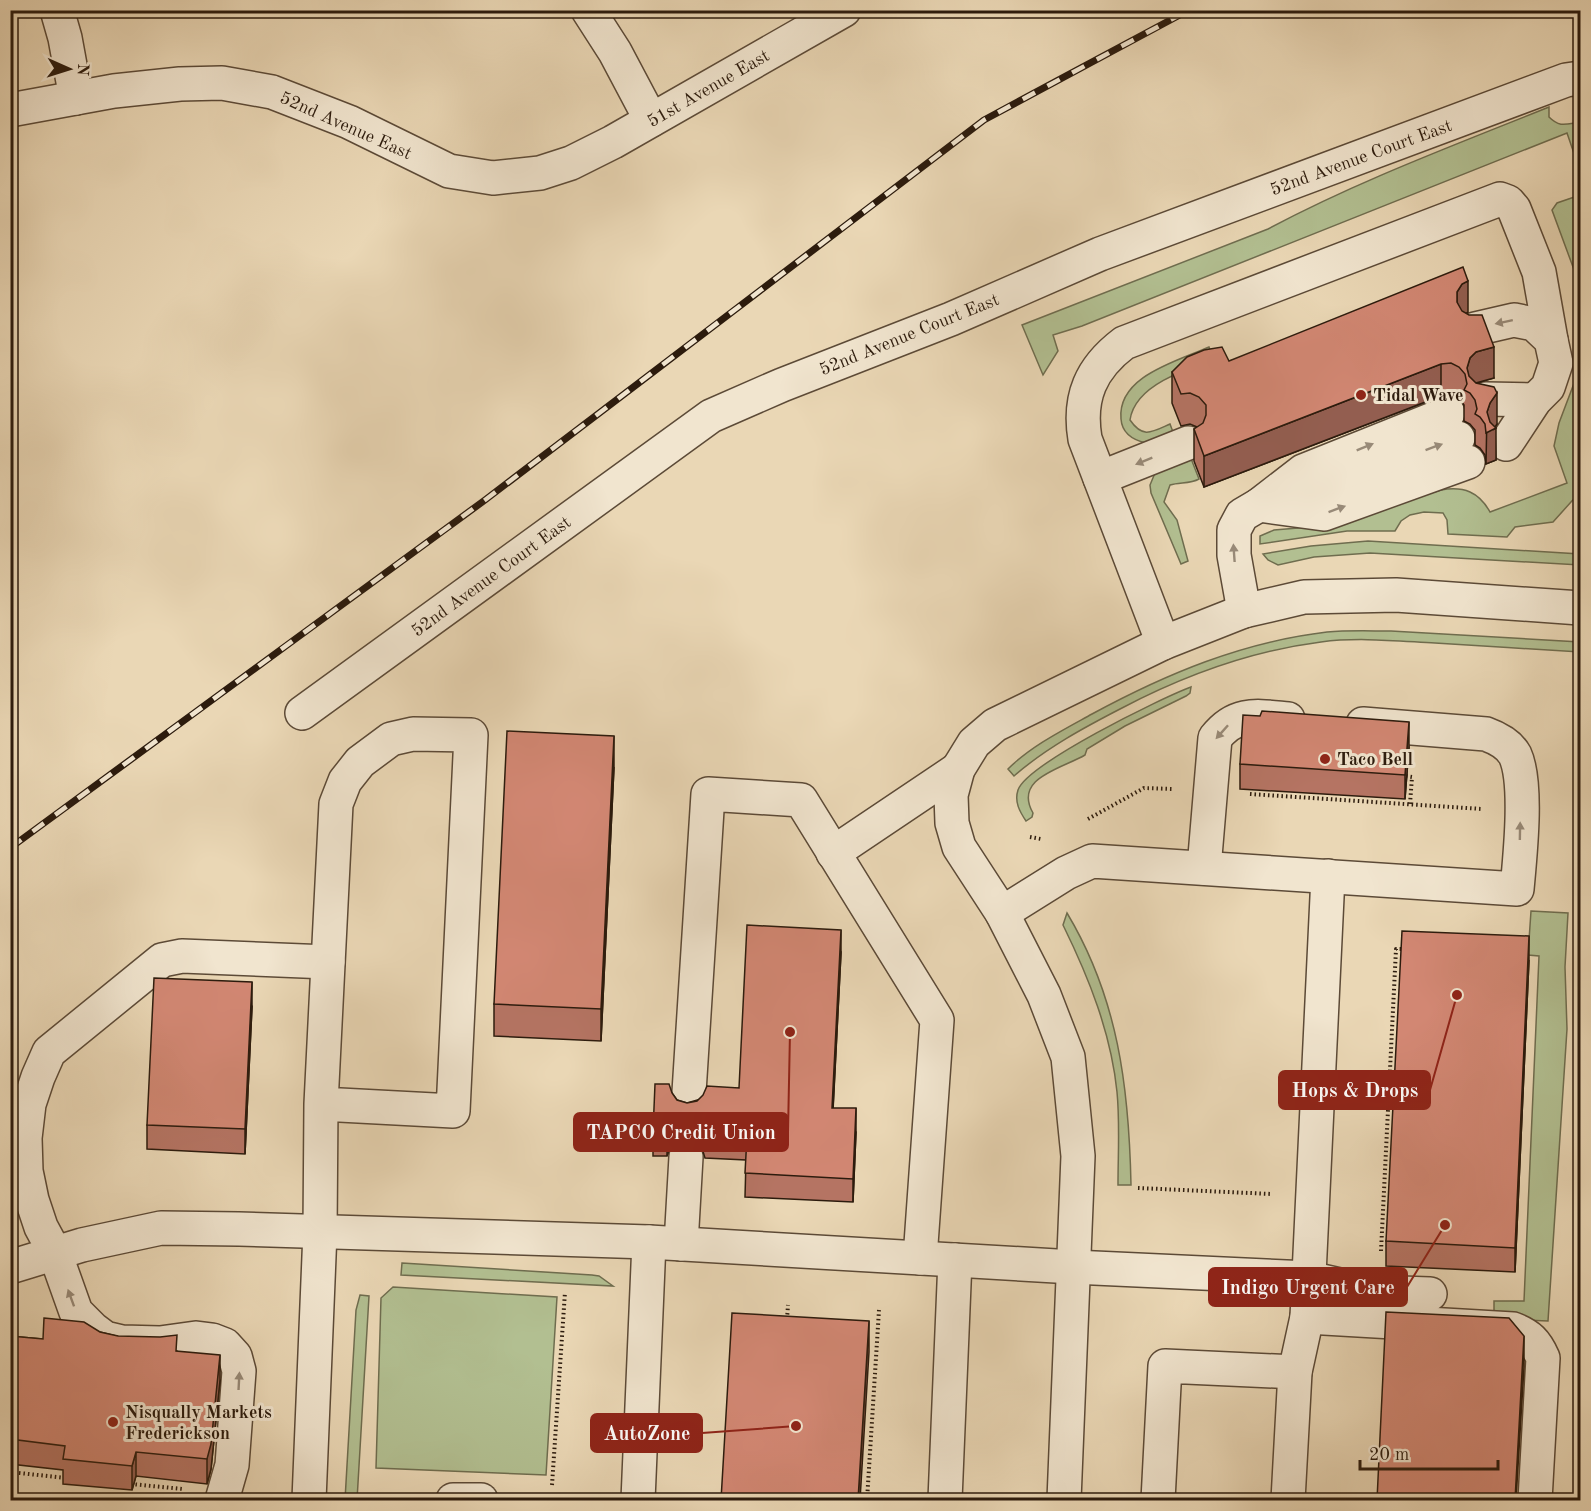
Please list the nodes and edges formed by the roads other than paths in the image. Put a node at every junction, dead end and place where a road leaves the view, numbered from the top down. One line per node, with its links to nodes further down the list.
1 (57, 10): 5 (street)
2 (588, 10): 7 (street)
3 (844, 10): 7 (street, 51st Avenue East)
4 (1581, 78): 18 (street, 52nd Avenue Court East)
5 (76, 98): 6 (street, 52nd Avenue East); 8 (street, 52nd Avenue East)
6 (10, 110)
7 (651, 120): 8 (street, 51st Avenue East)
8 (571, 163)
9 (1475, 328): 10 (street, one-way to 9)
10 (1551, 340): 11 (street); 13 (street)
11 (1535, 400): 11 (street)
12 (1188, 443): 13 (street, one-way to 13)
13 (1100, 478): 17 (street)
14 (1259, 505): 14 (street); 16 (street, one-way to 14)
15 (1581, 608): 16 (street)
16 (1244, 611): 17 (street)
17 (1163, 643): 19 (street)
18 (302, 713)
19 (958, 769): 20 (street); 23 (street)
20 (833, 853): 26 (street); 32 (street)
21 (1204, 868): 22 (street); 22 (street, one-way to 21); 23 (street)
22 (1328, 876): 36 (street)
23 (1002, 913): 35 (street)
24 (328, 962): 25 (street); 25 (street); 31 (street)
25 (321, 1104): 28 (street)
26 (688, 1108)
27 (686, 1157): 30 (street)
28 (320, 1232): 29 (street); 31 (street); 41 (street)
29 (649, 1242): 30 (street); 44 (street)
30 (681, 1244): 32 (street)
31 (55, 1253): 34 (street); 40 (street, one-way to 31)
32 (920, 1258): 33 (street)
33 (955, 1260): 35 (street); 45 (street)
34 (10, 1267)
35 (1073, 1267): 36 (street); 46 (street)
36 (1309, 1278): 37 (street); 38 (street)
37 (1430, 1294)
38 (1307, 1317): 39 (street); 49 (street)
39 (1295, 1372): 47 (street); 48 (street)
40 (222, 1500)
41 (309, 1500)
42 (453, 1500): 43 (street)
43 (482, 1500)
44 (638, 1500)
45 (945, 1500)
46 (1064, 1500)
47 (1158, 1500)
48 (1288, 1500)
49 (1535, 1500)

